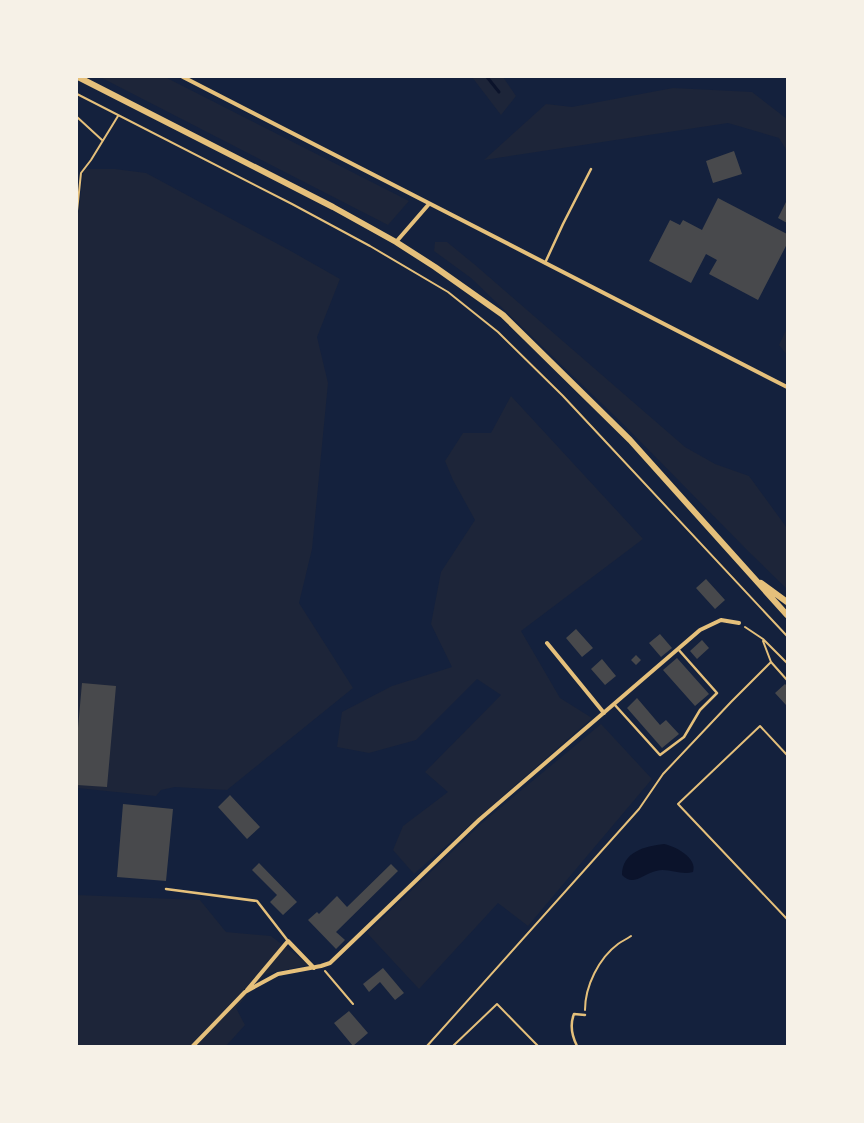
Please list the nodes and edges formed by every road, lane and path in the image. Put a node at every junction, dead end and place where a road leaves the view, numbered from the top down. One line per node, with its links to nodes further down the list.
1 (78, 77): 10 (main road)
2 (183, 77): 8 (street)
3 (77, 94): 4 (path)
4 (118, 116): 6 (path); 17 (path)
5 (77, 117): 6 (path)
6 (102, 140): 9 (path)
7 (591, 169): 11 (lane)
8 (429, 204): 10 (street); 11 (street)
9 (77, 211)
10 (396, 242): 13 (main road)
11 (545, 264): 12 (street)
12 (787, 387)
13 (748, 574): 14 (main road); 15 (main road)
14 (787, 602)
15 (787, 616)
16 (738, 623): 18 (path); 20 (street)
17 (787, 636)
18 (763, 639): 21 (path); 22 (path)
19 (547, 643): 25 (street)
20 (678, 649): 24 (street); 24 (lane)
21 (771, 662): 23 (path); 37 (path)
22 (787, 663)
23 (787, 680)
24 (614, 704): 25 (street)
25 (604, 714): 31 (street)
26 (787, 755): 28 (path)
27 (166, 889): 30 (lane)
28 (787, 919)
29 (631, 936): 35 (path)
30 (288, 941): 32 (street); 33 (street)
31 (321, 966): 32 (street); 34 (path)
32 (314, 968): 33 (street)
33 (245, 992): 36 (street)
34 (353, 1004)
35 (585, 1015): 40 (lane)
36 (193, 1046)
37 (426, 1046)
38 (453, 1046): 39 (path)
39 (538, 1046)
40 (577, 1046)

